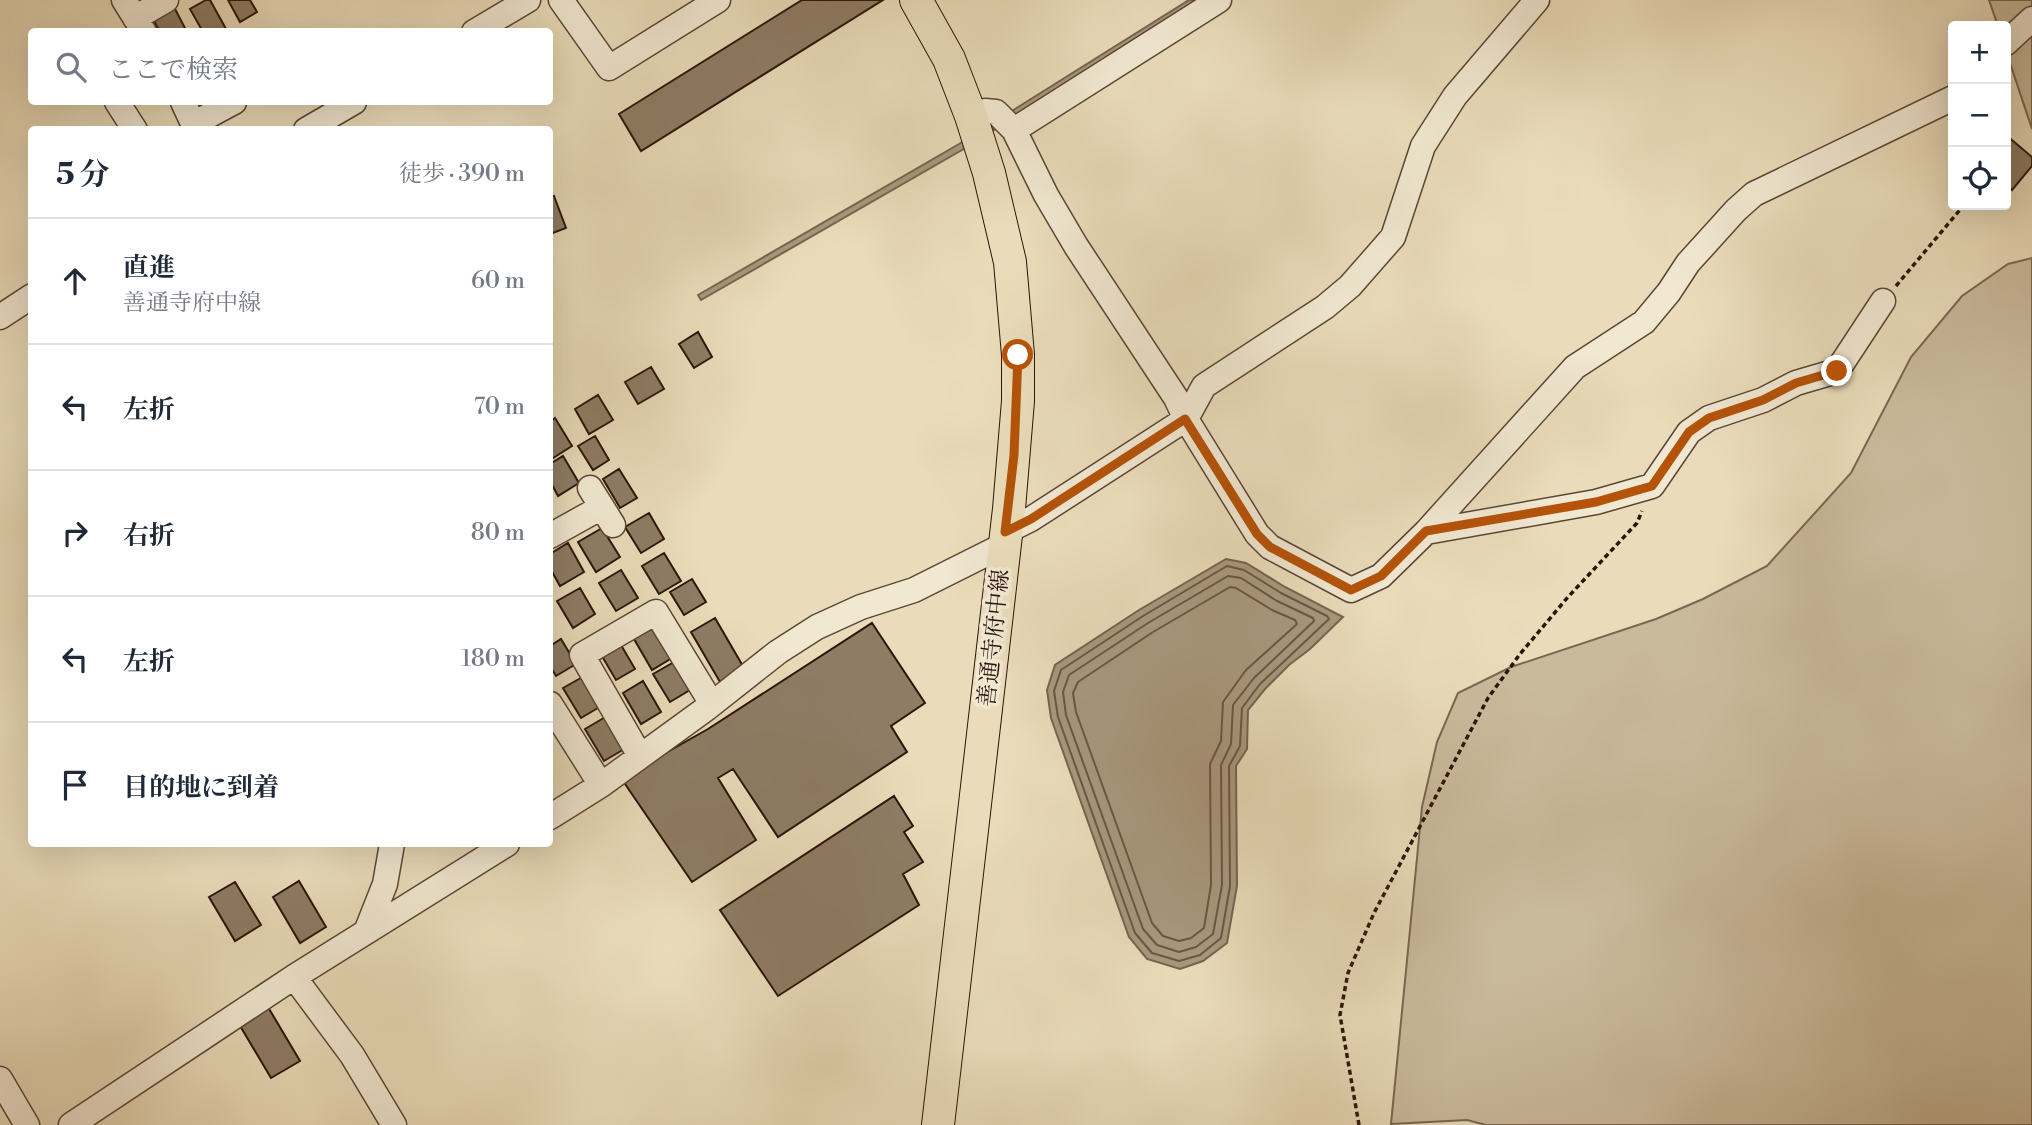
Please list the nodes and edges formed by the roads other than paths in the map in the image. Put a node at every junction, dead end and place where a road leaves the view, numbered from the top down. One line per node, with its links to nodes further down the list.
1 (166, 0): 8 (street)
2 (528, 0): 10 (street)
3 (561, 0): 4 (street)
4 (718, 0)
5 (916, 0): 17 (main road, 善通寺府中線)
6 (1219, 0): 22 (street)
7 (1536, 0): 26 (street)
8 (134, 16)
9 (2032, 19): 11 (street)
10 (481, 28)
11 (2011, 38)
12 (1948, 100): 28 (street)
13 (120, 105): 18 (street)
14 (184, 105): 19 (street)
15 (229, 105): 20 (street)
16 (349, 105): 21 (street)
17 (971, 116): 22 (street); 30 (main road, 善通寺府中線)
18 (133, 126)
19 (195, 126)
20 (197, 126)
21 (313, 126)
22 (1014, 130): 26 (street)
23 (28, 299): 25 (street)
24 (1883, 301): 28 (street)
25 (0, 317)
26 (1185, 419): 28 (street); 30 (street)
27 (602, 506): 29 (street)
28 (1426, 531)
29 (553, 534)
30 (1004, 539): 31 (street); 44 (main road, 善通寺府中線)
31 (712, 704): 33 (street); 33 (street)
32 (553, 709): 34 (street)
33 (640, 756): 34 (street)
34 (601, 785): 35 (street)
35 (553, 815)
36 (391, 847): 38 (street)
37 (502, 847): 38 (street)
38 (366, 932): 39 (street)
39 (294, 977): 42 (street); 43 (street)
40 (0, 1079): 41 (street)
41 (27, 1125)
42 (71, 1125)
43 (394, 1125)
44 (938, 1125)

